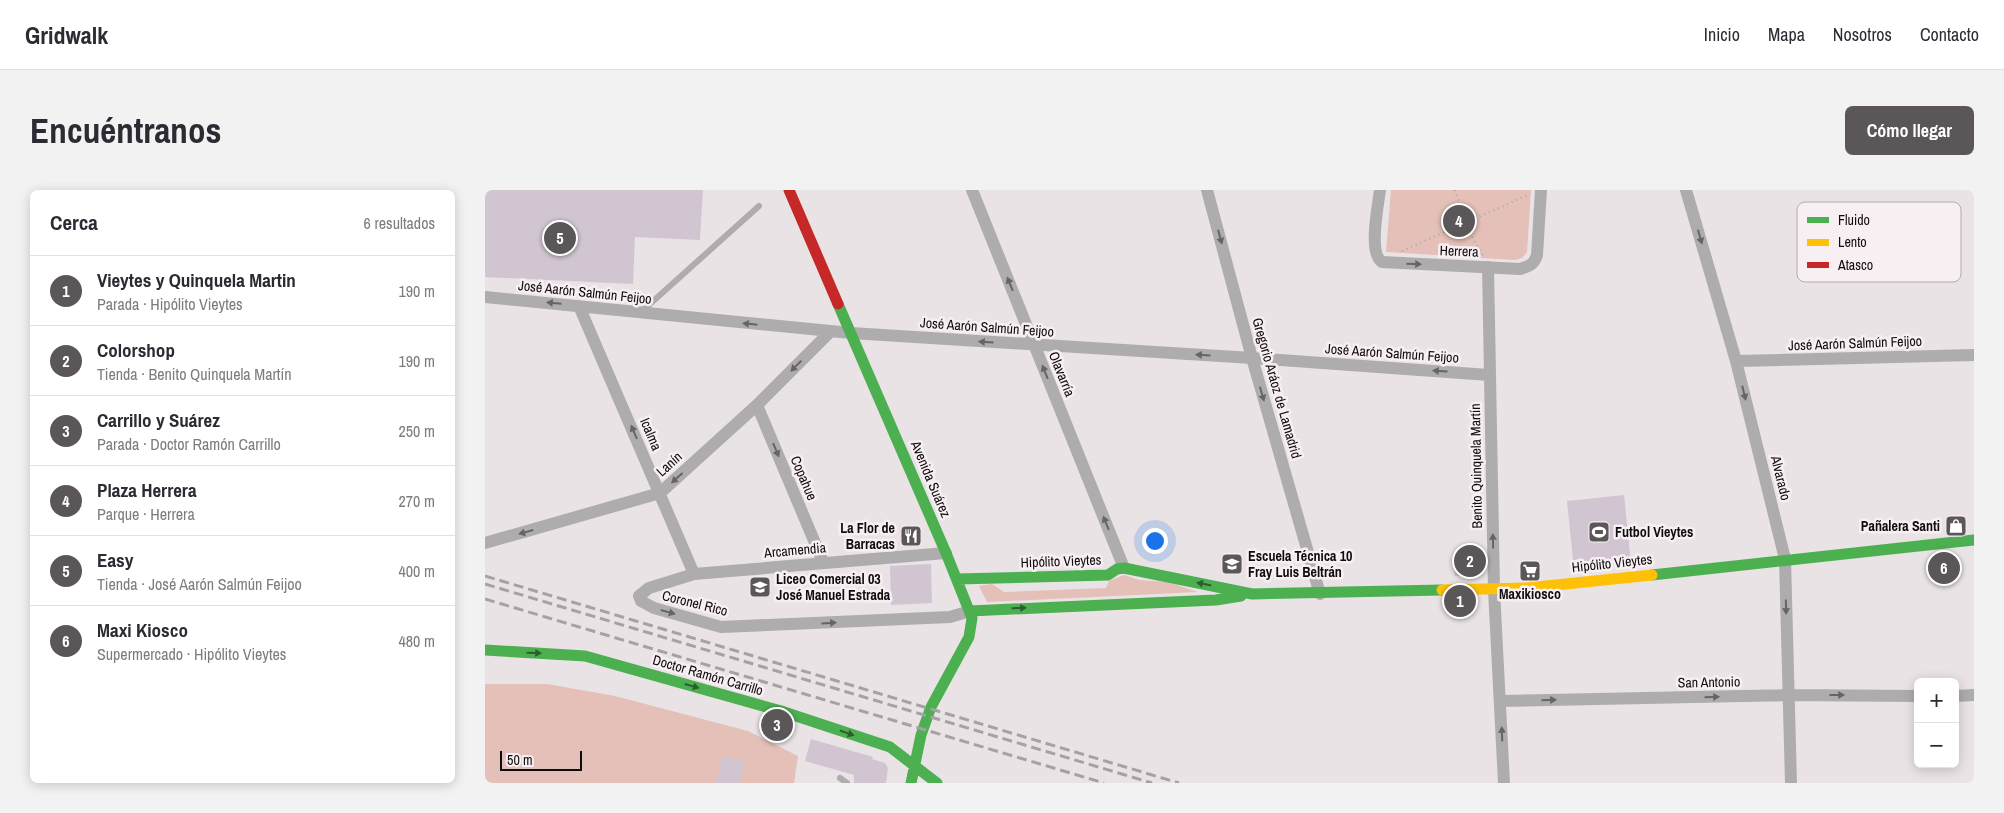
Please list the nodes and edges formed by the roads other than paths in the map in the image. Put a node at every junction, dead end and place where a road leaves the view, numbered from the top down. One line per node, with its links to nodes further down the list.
1 (789, 190): 13 (main road, Avenida Suárez)
2 (972, 190): 14 (street, Olavarría, one-way to 2)
3 (1207, 190): 16 (street, Gregorio Aráoz de Lamadrid, one-way to 16)
4 (1380, 190): 8 (street, Herrera, one-way to 8)
5 (1541, 190): 8 (street, Herrera)
6 (1686, 190): 17 (street, Alvarado, one-way to 17)
7 (759, 206): 11 (lane)
8 (1488, 267): 18 (street, Benito Quinquela Martín)
9 (485, 297): 10 (street, José Aarón Salmún Feijoo, one-way to 9)
10 (579, 306): 11 (street, José Aarón Salmún Feijoo); 20 (street, Icalma, one-way to 10)
11 (640, 313): 12 (street, José Aarón Salmún Feijoo, one-way to 11)
12 (830, 332): 13 (street, José Aarón Salmún Feijoo); 19 (street, Lanín, one-way to 19)
13 (851, 334): 14 (street, José Aarón Salmún Feijoo, one-way to 13); 23 (main road, Avenida Suárez)
14 (1035, 345): 16 (street, José Aarón Salmún Feijoo, one-way to 14); 26 (street, Olavarría, one-way to 14)
15 (1974, 355): 17 (street, José Aarón Salmún Feijoo)
16 (1252, 358): 18 (street, José Aarón Salmún Feijoo, one-way to 16); 32 (street, Gregorio Aráoz de Lamadrid, one-way to 32)
17 (1736, 361): 24 (street, Alvarado, one-way to 24)
18 (1489, 375): 30 (street, Benito Quinquela Martín, one-way to 18)
19 (757, 405): 20 (street, Lanín, one-way to 20); 25 (street, Copahue, one-way to 25)
20 (660, 493): 22 (street, Lanín, one-way to 22); 27 (street, Icalma)
21 (1974, 540): 24 (main road, Hipólito Vieytes)
22 (485, 543)
23 (946, 553): 25 (street, Arcamendia); 28 (main road, Avenida Suárez)
24 (1785, 559): 30 (main road, Hipólito Vieytes); 35 (street, Alvarado, one-way to 35)
25 (823, 562): 27 (street, Arcamendia)
26 (1124, 568): 28 (main road, Hipólito Vieytes); 31 (main road, Hipólito Vieytes, one-way to 26)
27 (694, 574): 29 (street, Arcamendia)
28 (957, 579): 33 (main road, Avenida Suárez)
29 (649, 588): 33 (street, Coronel Rico, one-way to 33)
30 (1494, 590): 32 (main road, Hipólito Vieytes); 39 (street, Benito Quinquela Martín)
31 (1252, 594): 32 (main road, Hipólito Vieytes); 33 (main road, Hipólito Vieytes, one-way to 31)
32 (1320, 594)
33 (970, 611): 40 (main road, Avenida Suárez)
34 (485, 650): 40 (main road, Doctor Ramón Carrillo, one-way to 40)
35 (1788, 695): 37 (street, San Antonio, one-way to 37); 39 (street, San Antonio, one-way to 35); 46 (street, Alvarado)
36 (1974, 695): 38 (street)
37 (1914, 696)
38 (1959, 696)
39 (1501, 701): 45 (street, Benito Quinquela Martín, one-way to 39)
40 (913, 765): 43 (main road, Avenida Suárez); 44 (main road, Doctor Ramón Carrillo)
41 (840, 778): 42 (lane)
42 (847, 783)
43 (911, 783)
44 (937, 783)
45 (1503, 783)
46 (1791, 783)

